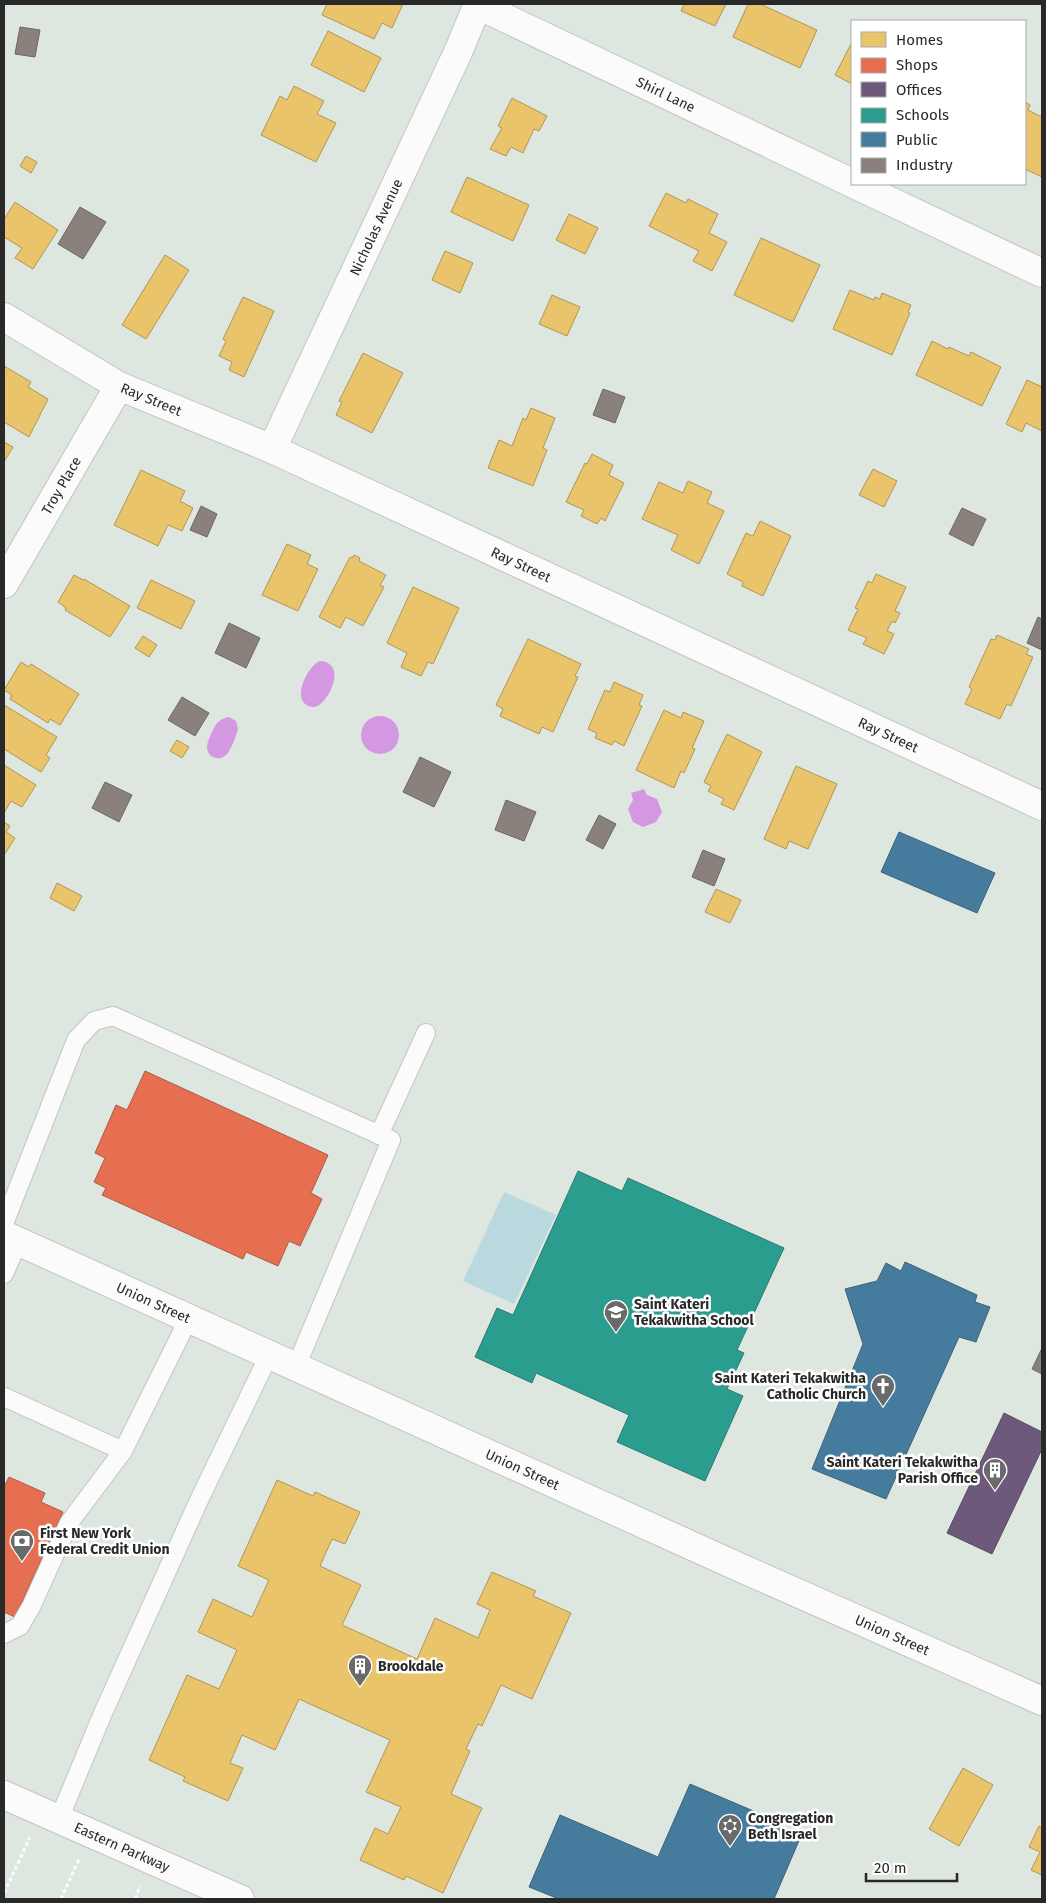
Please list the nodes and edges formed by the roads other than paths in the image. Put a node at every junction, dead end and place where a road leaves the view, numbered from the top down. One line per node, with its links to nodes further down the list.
1 (478, 4): 2 (street, Shirl Lane); 7 (street, Nicholas Avenue)
2 (851, 182)
3 (857, 185): 4 (street, Shirl Lane)
4 (1042, 273)
5 (4, 317): 6 (street, Ray Street)
6 (118, 386): 7 (street, Ray Street); 8 (street, Troy Place)
7 (272, 449): 9 (street, Ray Street)
8 (4, 584)
9 (1042, 806)
10 (426, 1033): 11 (lane)
11 (379, 1135): 12 (lane); 16 (lane)
12 (9, 1234): 13 (lane); 14 (street, Union Street)
13 (4, 1274)
14 (188, 1320): 15 (street, Union Street); 18 (lane)
15 (269, 1355): 16 (street, Union Street); 22 (lane)
16 (296, 1367): 20 (street, Union Street)
17 (4, 1397): 18 (lane)
18 (123, 1451): 19 (lane)
19 (4, 1634)
20 (1042, 1700)
21 (4, 1794): 22 (street, Eastern Parkway)
22 (50, 1815): 23 (street, Eastern Parkway)
23 (240, 1899)

